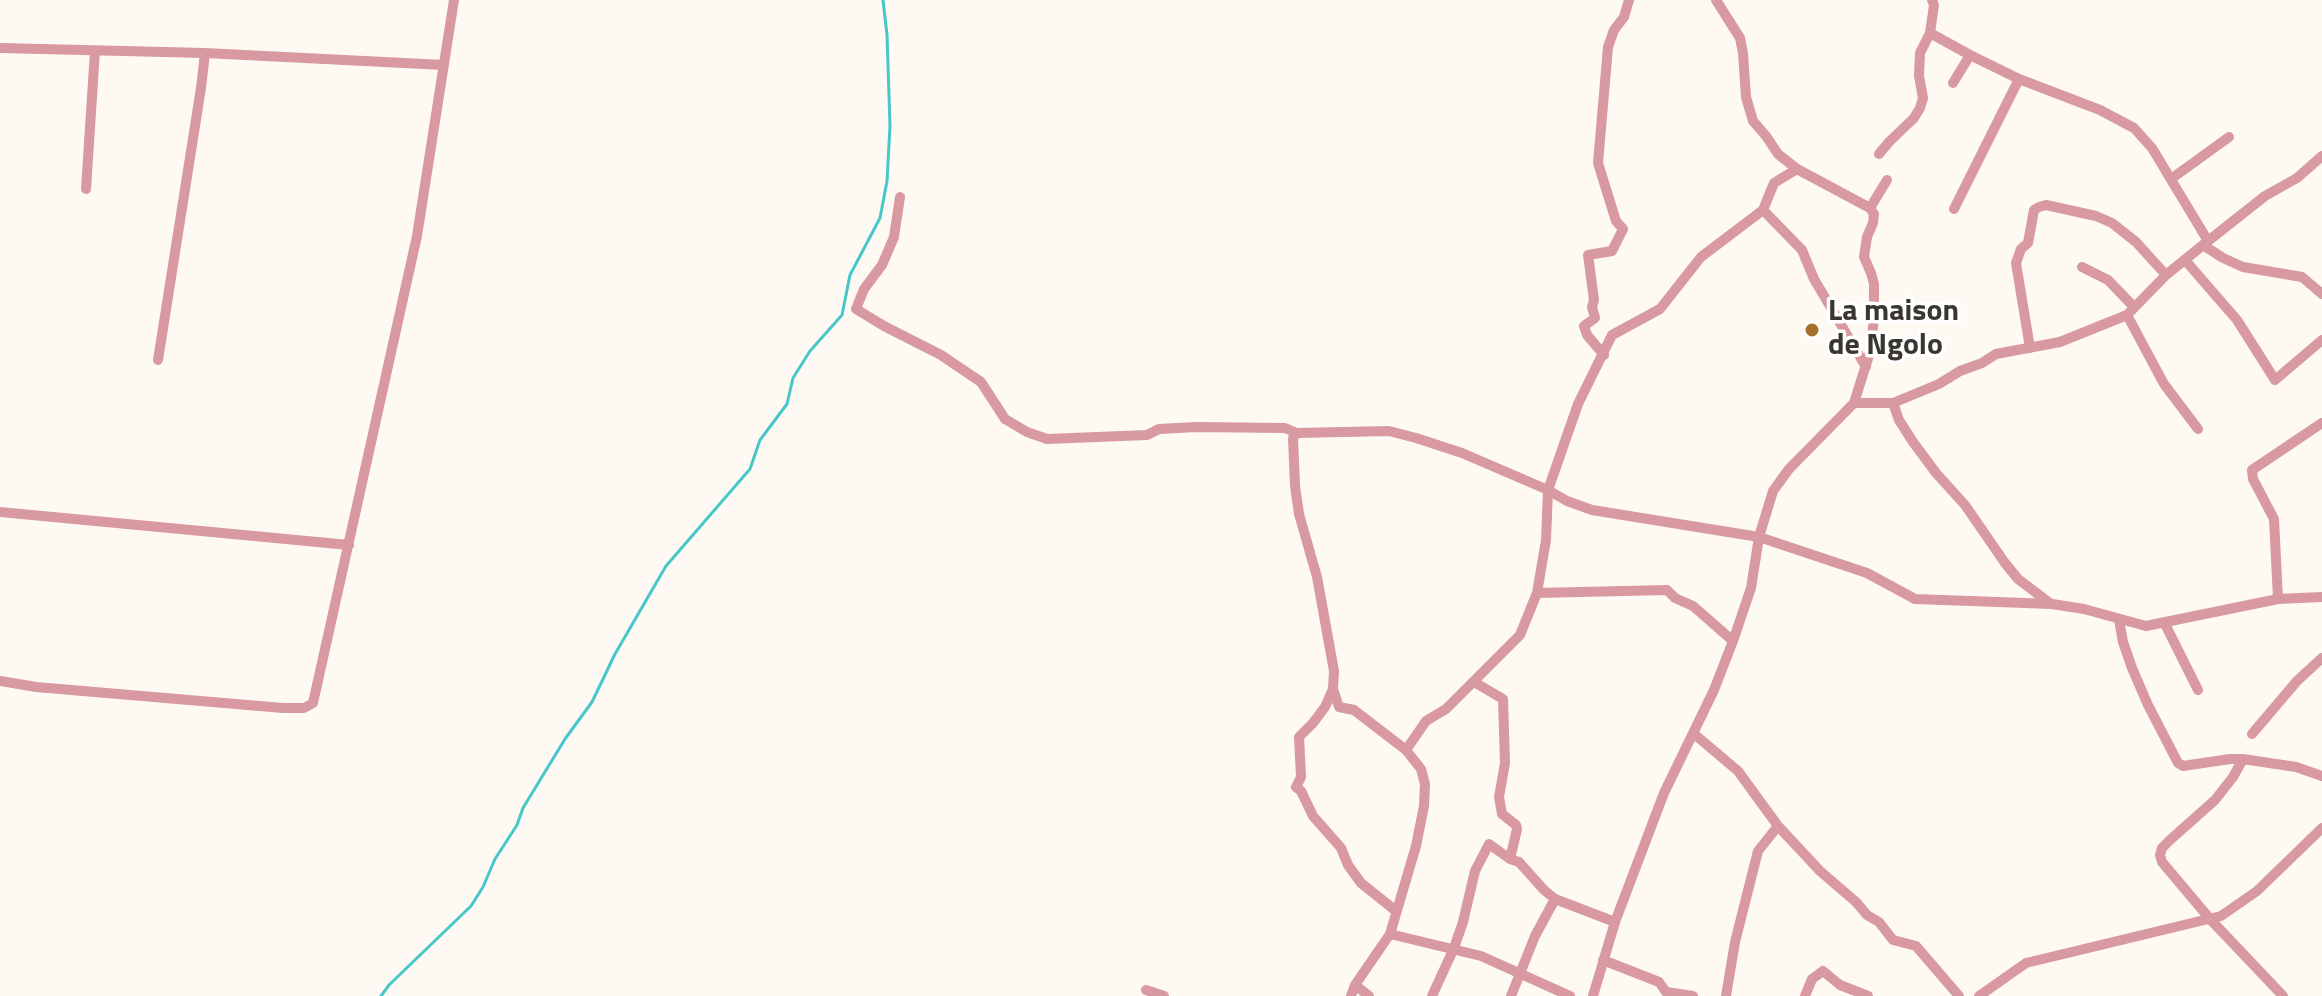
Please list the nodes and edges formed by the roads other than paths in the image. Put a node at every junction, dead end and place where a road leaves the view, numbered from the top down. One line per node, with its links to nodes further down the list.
1 (454, 0): 10 (street)
2 (1629, 0): 34 (street)
3 (1716, 0): 16 (street)
4 (1932, 0): 5 (street)
5 (1930, 33): 9 (street); 14 (street)
6 (0, 48): 7 (street)
7 (95, 51): 8 (street); 19 (street)
8 (205, 53): 10 (street); 35 (street)
9 (1970, 55): 11 (street); 12 (street)
10 (444, 65): 45 (street)
11 (2019, 79): 17 (street); 22 (street)
12 (1953, 83)
13 (2229, 137): 17 (street)
14 (1879, 154)
15 (2322, 156): 24 (street)
16 (1797, 169): 21 (street); 23 (street)
17 (2171, 179): 24 (street)
18 (1887, 180): 21 (street)
19 (86, 189)
20 (900, 197): 41 (street)
21 (1870, 208): 25 (street)
22 (1954, 209)
23 (1763, 210): 34 (street); 36 (street)
24 (2206, 243): 26 (street); 30 (street)
25 (1864, 257): 27 (street); 36 (street)
26 (2185, 260): 29 (street); 32 (street)
27 (1876, 262)
28 (2082, 267): 31 (street)
29 (2166, 275): 31 (street); 33 (street)
30 (2322, 294)
31 (2130, 311): 33 (street); 40 (street)
32 (2322, 340)
33 (2030, 348): 38 (street)
34 (1604, 355): 42 (street)
35 (158, 360)
36 (1866, 367): 37 (street)
37 (1854, 403): 38 (street); 44 (street)
38 (1893, 403): 49 (street)
39 (2322, 423): 48 (street)
40 (2198, 429)
41 (1297, 433): 42 (street); 56 (street)
42 (1548, 490): 44 (street); 46 (street)
43 (0, 512): 45 (street)
44 (1759, 537): 49 (street); 52 (street)
45 (349, 545): 55 (street)
46 (1537, 593): 52 (street); 54 (street)
47 (2322, 597): 48 (street)
48 (2278, 599): 51 (street)
49 (2052, 604): 50 (street)
50 (2119, 620): 51 (street); 61 (street)
51 (2164, 622): 57 (street)
52 (1733, 641): 58 (street)
53 (2322, 658): 59 (street)
54 (1477, 678): 60 (street); 65 (street)
55 (0, 681)
56 (1333, 689): 60 (street); 67 (street)
57 (2198, 690)
58 (1693, 733): 63 (street); 69 (street)
59 (2252, 734)
60 (1406, 750): 67 (street)
61 (2243, 759): 62 (street); 68 (street)
62 (2322, 776)
63 (1778, 826): 83 (street); 86 (street)
64 (2322, 828): 68 (street)
65 (1510, 859): 66 (street); 71 (street)
66 (1555, 899): 69 (street); 73 (street)
67 (1396, 911): 70 (street)
68 (2210, 919): 87 (street); 88 (street)
69 (1615, 922): 72 (street)
70 (1390, 934): 71 (street); 75 (street)
71 (1454, 948): 73 (street); 78 (street)
72 (1603, 960): 81 (street); 82 (street)
73 (1521, 973): 79 (street); 80 (street)
74 (1146, 990): 76 (street)
75 (1353, 991): 77 (street)
76 (1164, 996)
77 (1369, 996)
78 (1432, 996)
79 (1511, 996)
80 (1570, 996)
81 (1593, 996)
82 (1693, 996)
83 (1726, 996)
84 (1805, 996): 85 (street)
85 (1868, 996)
86 (1959, 996)
87 (1979, 996)
88 (2283, 996)

